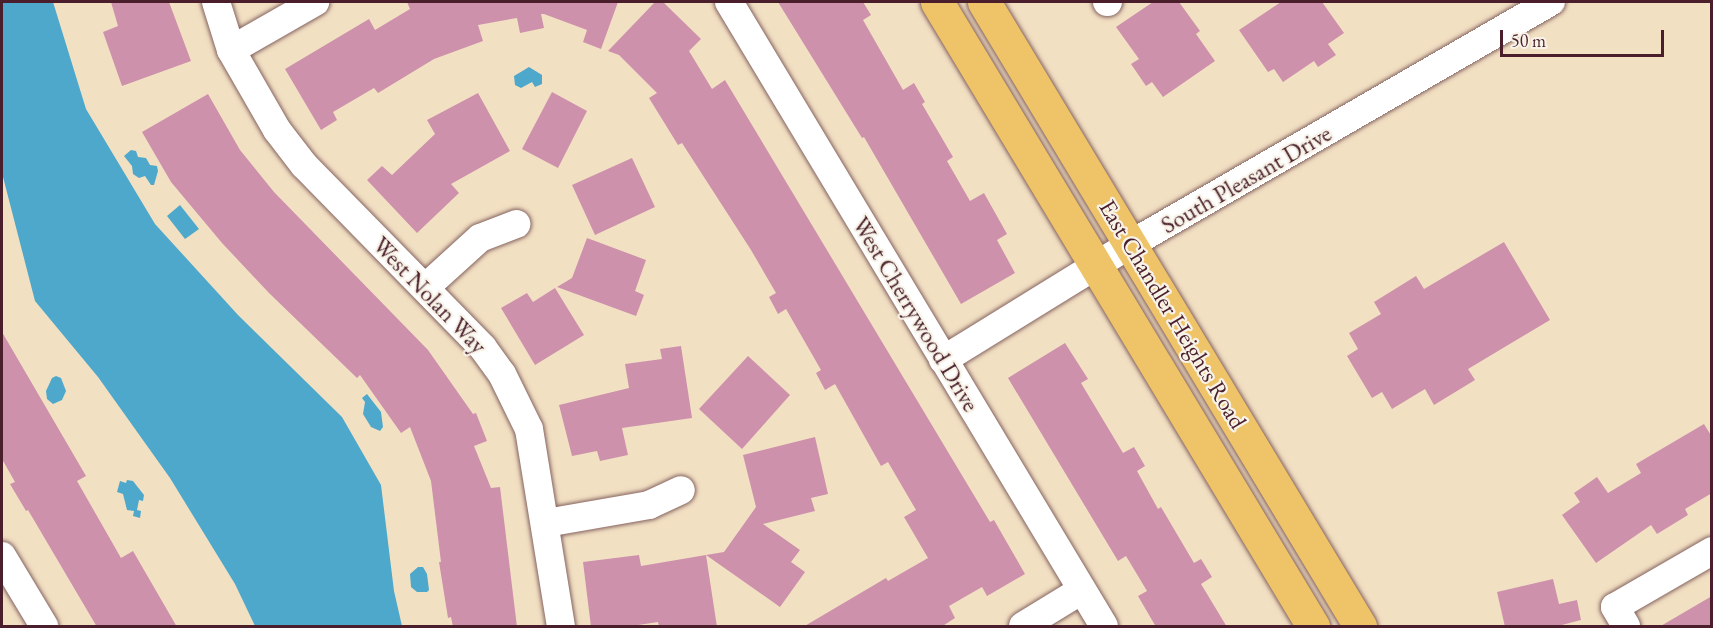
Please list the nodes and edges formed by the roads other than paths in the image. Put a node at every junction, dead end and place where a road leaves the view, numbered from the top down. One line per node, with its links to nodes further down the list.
1 (216, 2): 7 (street, West Nolan Way)
2 (315, 2): 7 (street)
3 (729, 2): 12 (street, West Cherrywood Drive)
4 (937, 2): 10 (main road, East Chandler Heights Road)
5 (984, 2): 9 (main road, East Chandler Heights Road)
6 (1551, 2): 9 (street, South Pleasant Drive)
7 (231, 50): 11 (street, West Nolan Way)
8 (516, 224): 11 (street)
9 (1131, 244): 10 (street, South Pleasant Drive); 24 (main road, East Chandler Heights Road)
10 (1097, 268): 12 (street, South Pleasant Drive); 23 (main road, East Chandler Heights Road)
11 (426, 287): 14 (street, West Nolan Way)
12 (944, 360): 17 (street, West Cherrywood Drive)
13 (681, 490): 14 (street)
14 (546, 523): 20 (street, West Nolan Way)
15 (1712, 551): 18 (street)
16 (2, 556): 19 (street)
17 (1082, 590): 21 (street); 22 (street, West Cherrywood Drive)
18 (1621, 617)
19 (44, 627)
20 (561, 627)
21 (1023, 627)
22 (1104, 627)
23 (1313, 627)
24 (1360, 627)

